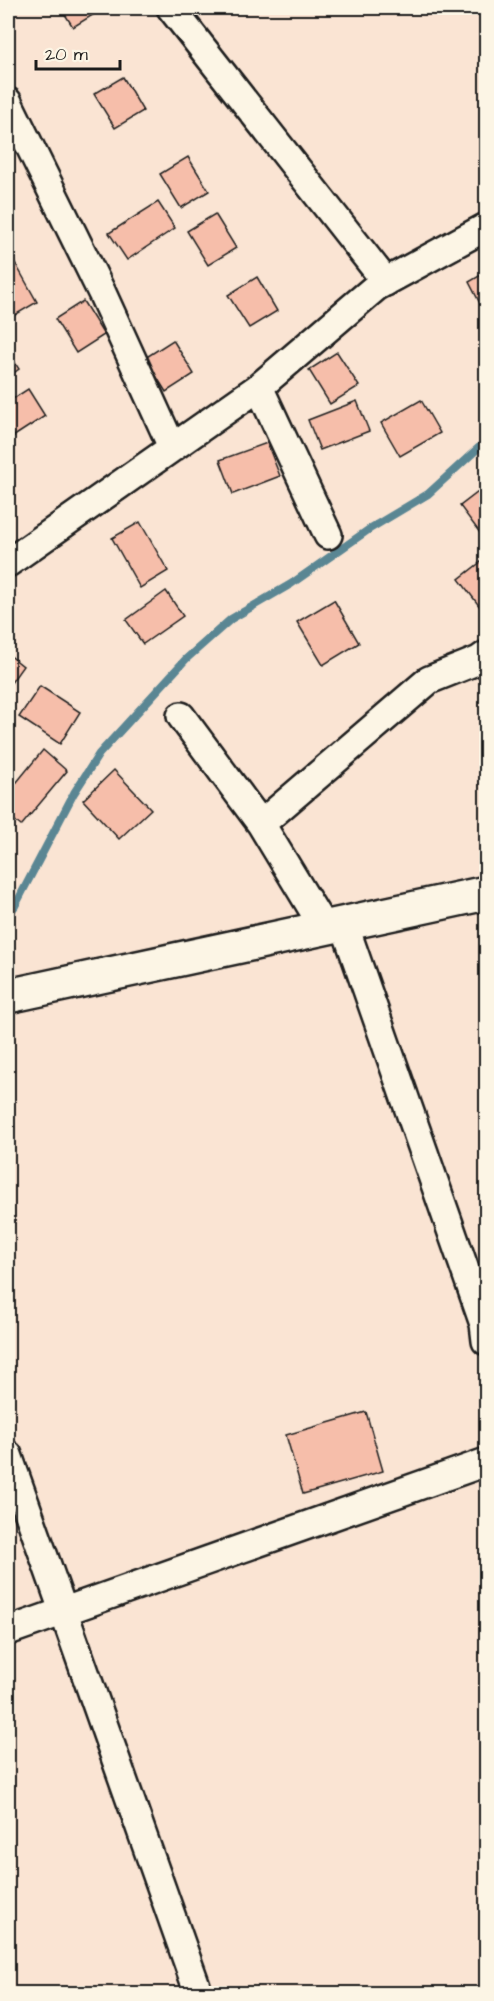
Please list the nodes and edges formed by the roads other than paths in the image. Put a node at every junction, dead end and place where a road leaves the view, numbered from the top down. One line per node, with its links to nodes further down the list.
1 (171, 8): 4 (street)
2 (8, 102): 6 (street)
3 (486, 227): 4 (street)
4 (386, 282): 5 (street)
5 (259, 387): 6 (street); 7 (street)
6 (172, 447): 8 (street)
7 (328, 535)
8 (8, 563)
9 (484, 663): 11 (street)
10 (181, 716): 11 (street)
11 (261, 824): 13 (street)
12 (486, 893): 13 (street)
13 (334, 926): 14 (street); 15 (street)
14 (8, 996)
15 (486, 1341)
16 (8, 1455): 18 (street)
17 (486, 1462): 18 (street)
18 (63, 1612): 19 (street); 20 (street)
19 (8, 1631)
20 (199, 1994)

